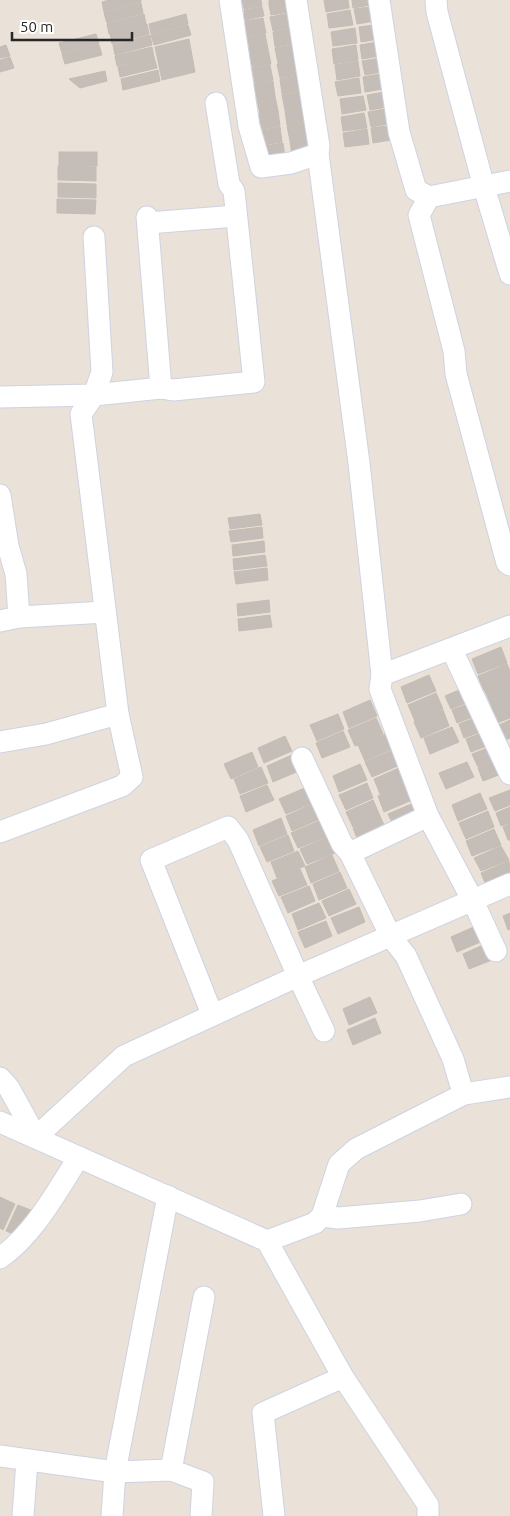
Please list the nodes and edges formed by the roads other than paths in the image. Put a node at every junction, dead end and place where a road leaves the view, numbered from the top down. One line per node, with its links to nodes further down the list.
1 (230, 0): 6 (street)
2 (296, 0): 6 (street)
3 (379, 0): 9 (street)
4 (436, 0): 8 (street)
5 (216, 103): 10 (street)
6 (318, 154): 22 (street)
7 (510, 180): 8 (street)
8 (484, 187): 9 (street); 12 (street)
9 (429, 197): 17 (street)
10 (236, 216): 13 (street); 13 (street)
11 (94, 236): 14 (street)
12 (510, 274)
13 (161, 388): 14 (street)
14 (94, 395): 15 (street); 18 (street)
15 (0, 397)
16 (0, 495): 19 (street)
17 (510, 565)
18 (105, 612): 19 (street); 23 (street)
19 (10, 619)
20 (510, 626): 21 (street)
21 (452, 650): 22 (street); 26 (street)
22 (382, 676): 27 (street)
23 (118, 714): 24 (street); 28 (street)
24 (0, 742)
25 (302, 758): 29 (street)
26 (509, 766)
27 (428, 816): 29 (street); 31 (street)
28 (0, 832)
29 (350, 853): 32 (street)
30 (510, 884): 31 (street)
31 (473, 901): 32 (street); 33 (street)
32 (391, 936): 34 (street); 38 (street)
33 (496, 951)
34 (298, 976): 35 (street); 35 (street); 36 (street)
35 (212, 1014): 41 (street)
36 (324, 1030)
37 (0, 1078): 41 (street)
38 (460, 1083)
39 (510, 1086): 45 (street)
40 (0, 1122): 41 (street)
41 (36, 1138): 42 (street)
42 (79, 1157): 43 (street); 47 (street)
43 (168, 1196): 46 (street); 53 (street)
44 (461, 1204): 45 (street)
45 (322, 1216): 46 (street)
46 (267, 1241): 49 (street)
47 (4, 1249)
48 (204, 1297): 52 (street)
49 (343, 1377): 57 (street); 58 (street)
50 (0, 1456): 51 (street)
51 (28, 1460): 53 (street); 54 (street)
52 (171, 1470): 53 (street); 56 (street)
53 (115, 1472): 55 (street)
54 (23, 1516)
55 (112, 1516)
56 (200, 1516)
57 (274, 1516)
58 (428, 1516)

